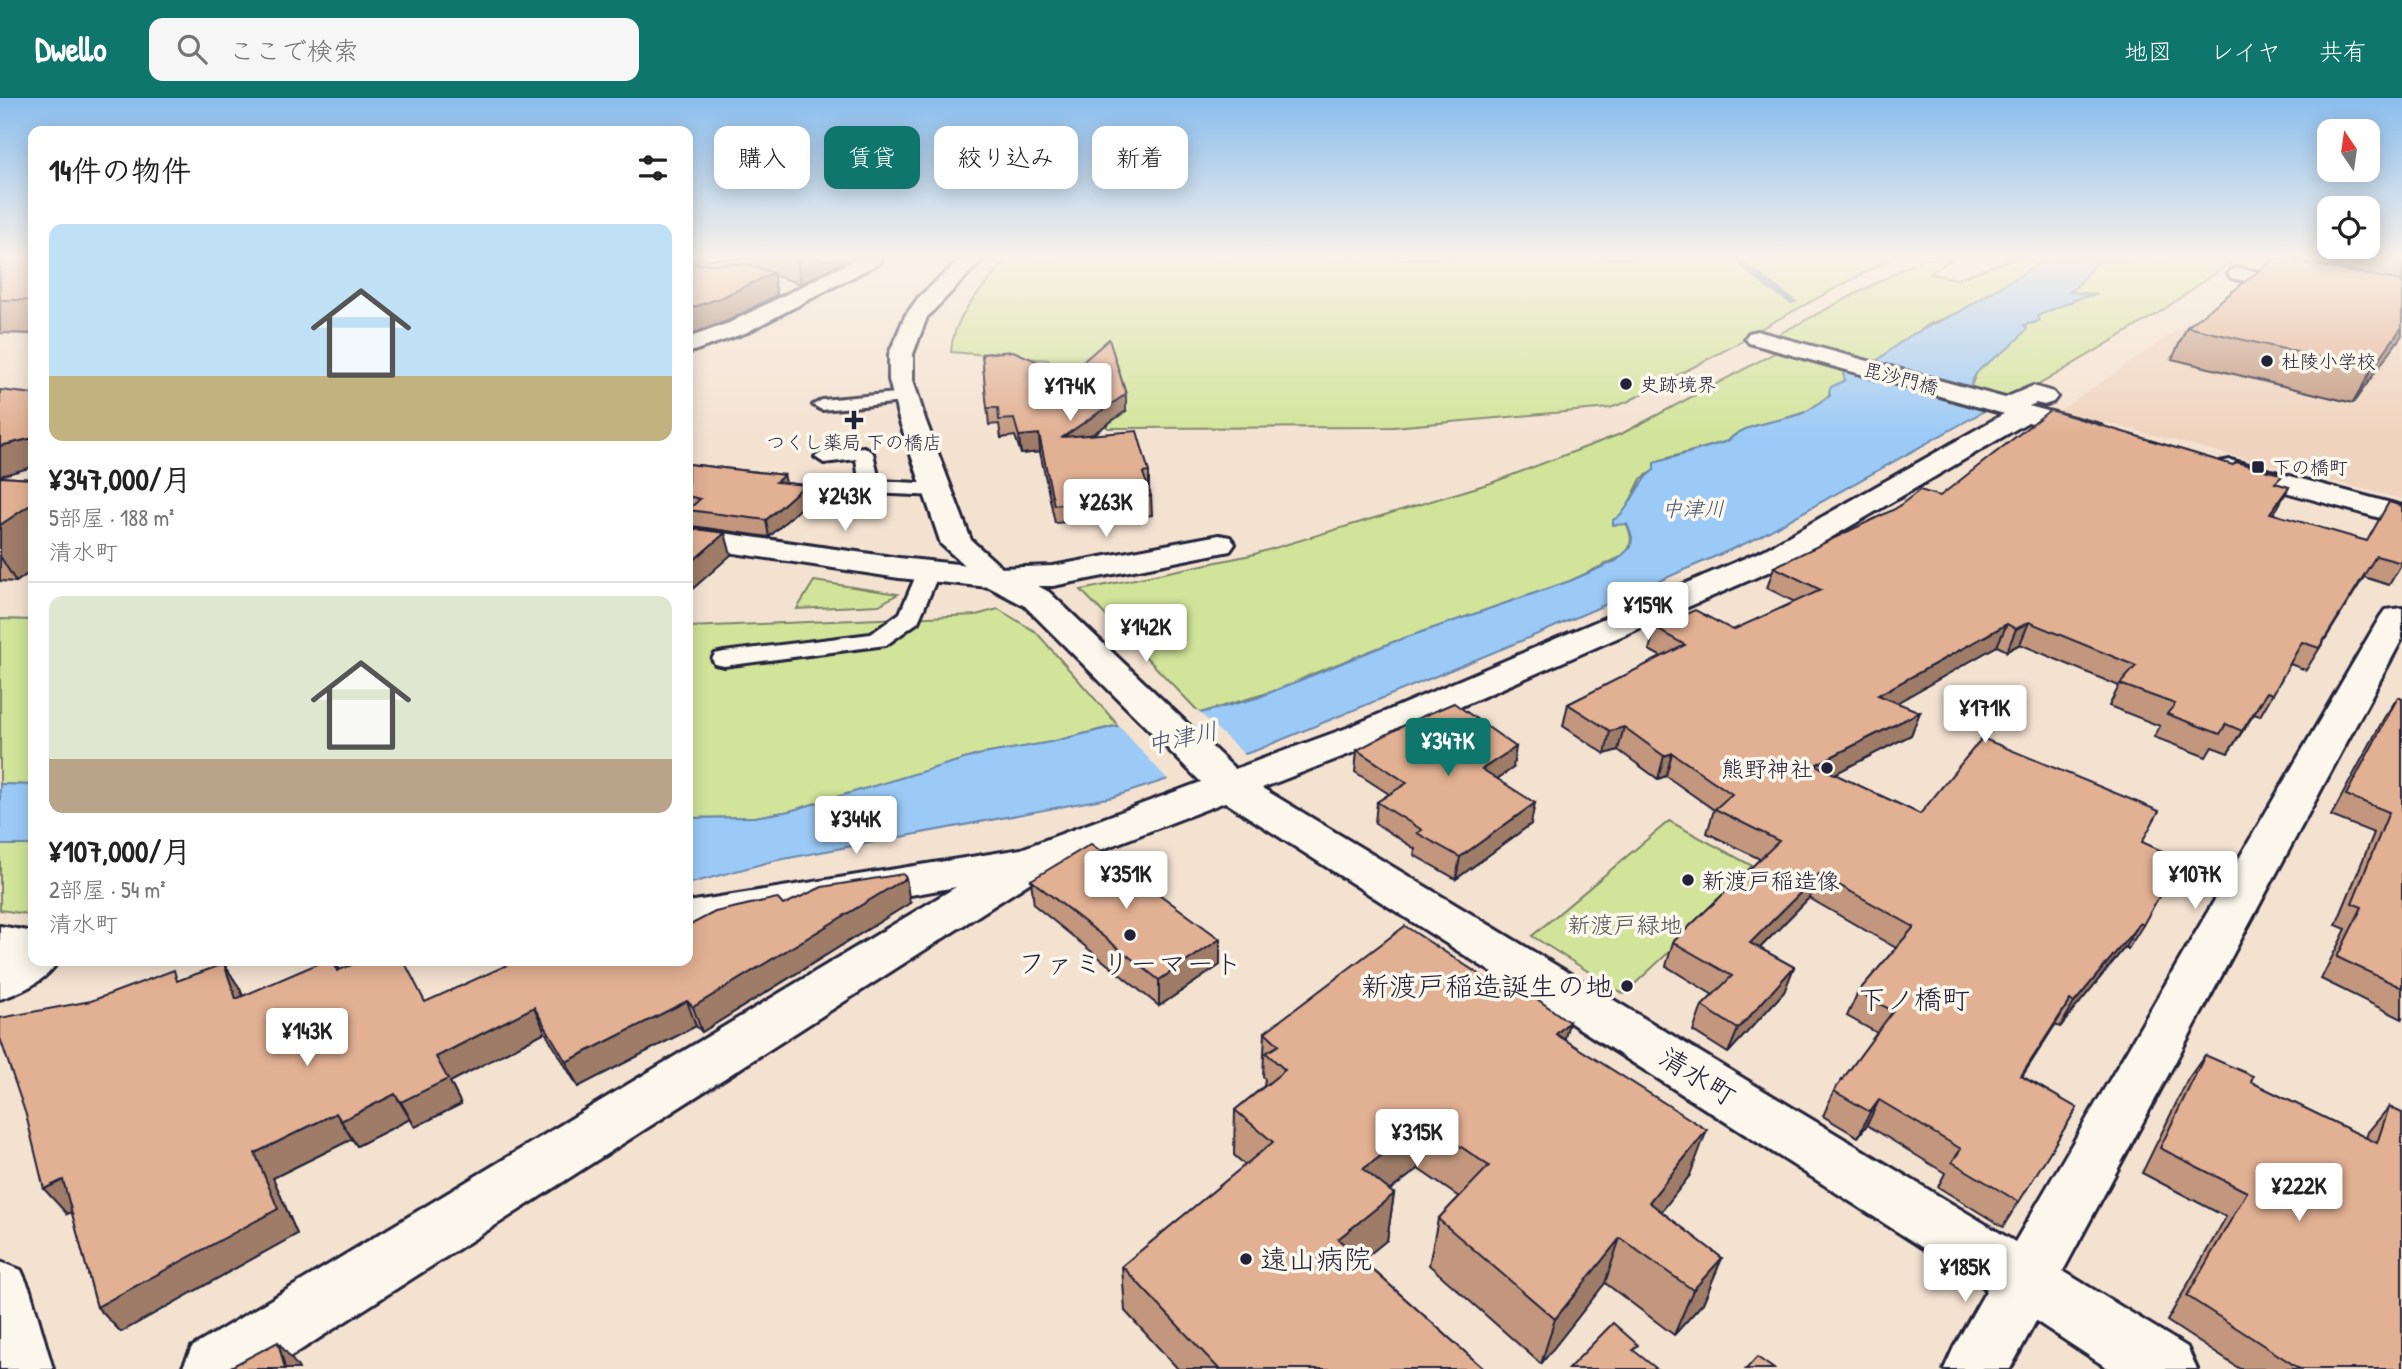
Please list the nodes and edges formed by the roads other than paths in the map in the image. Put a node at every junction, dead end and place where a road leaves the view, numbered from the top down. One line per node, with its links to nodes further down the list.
1 (757, 318): 4 (street)
2 (915, 318): 5 (street)
3 (1756, 338): 7 (street, 毘沙門橋)
4 (693, 344)
5 (906, 397): 6 (lane); 11 (street)
6 (822, 405)
7 (2034, 405): 8 (street); 19 (street)
8 (2119, 438)
9 (824, 457): 11 (lane)
10 (2200, 460): 12 (street)
11 (938, 490): 16 (street)
12 (2402, 514)
13 (693, 538): 15 (street)
14 (1219, 544): 16 (street)
15 (929, 571): 16 (street); 18 (lane)
16 (997, 578): 19 (street, 清水町)
17 (2402, 618): 26 (street)
18 (724, 659)
19 (1222, 779): 20 (street); 26 (street, 清水町)
20 (1036, 859): 21 (street); 29 (street)
21 (693, 917)
22 (0, 943): 23 (street)
23 (28, 948)
24 (28, 965): 25 (street)
25 (0, 981)
26 (2025, 1280): 30 (street); 31 (street, 清水町)
27 (0, 1290): 28 (street)
28 (21, 1369)
29 (214, 1369)
30 (1976, 1369)
31 (2165, 1369)

